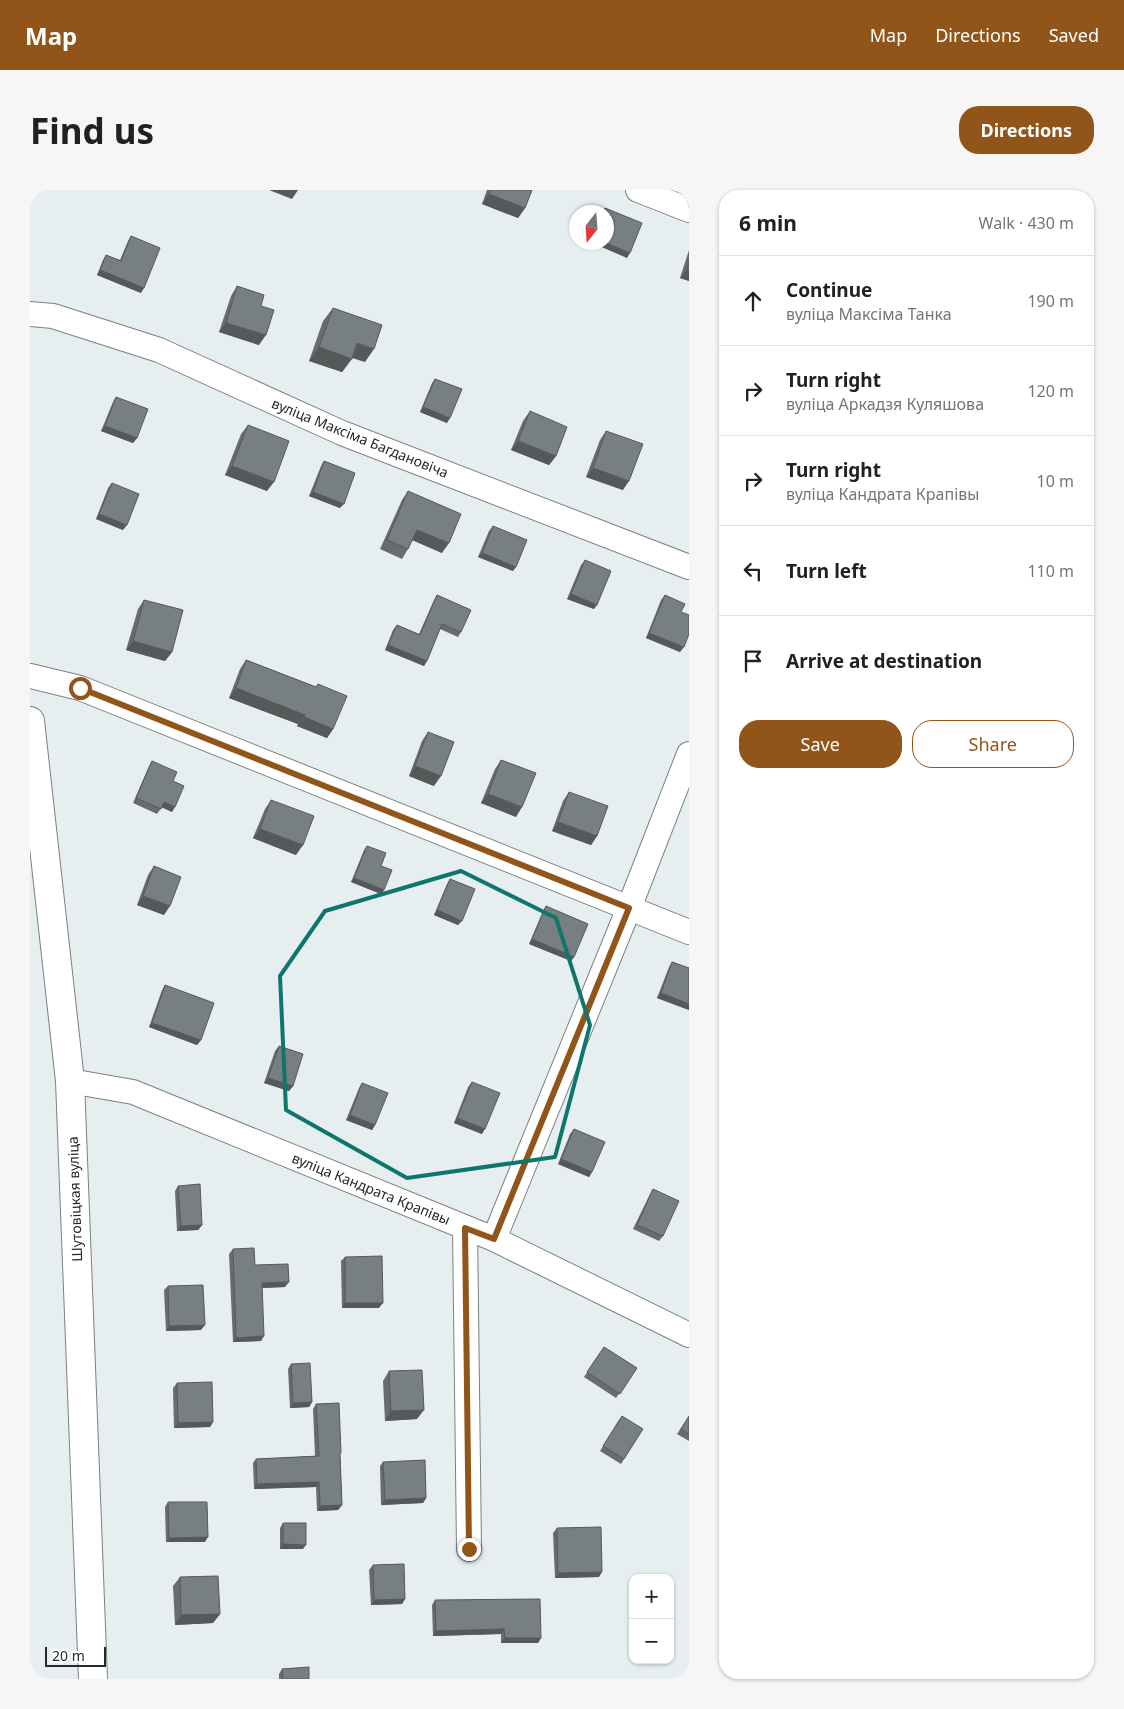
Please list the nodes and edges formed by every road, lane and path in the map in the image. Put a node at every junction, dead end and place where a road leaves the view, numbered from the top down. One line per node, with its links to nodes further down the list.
1 (638, 190): 2 (street)
2 (689, 210)
3 (30, 314): 4 (street, вуліца Максіма Багдановіча)
4 (689, 567)
5 (30, 676): 8 (street)
6 (30, 721): 10 (main road, Шутовіцкая вуліца)
7 (689, 754): 8 (street)
8 (629, 908): 9 (street); 12 (street)
9 (689, 932)
10 (70, 1081): 11 (street, вуліца Кандрата Крапівы); 15 (main road, Шутовіцкая вуліца)
11 (465, 1228): 12 (street, вуліца Кандрата Крапівы); 14 (street)
12 (494, 1239): 13 (street, вуліца Кандрата Крапівы)
13 (689, 1335)
14 (469, 1549)
15 (93, 1679)

